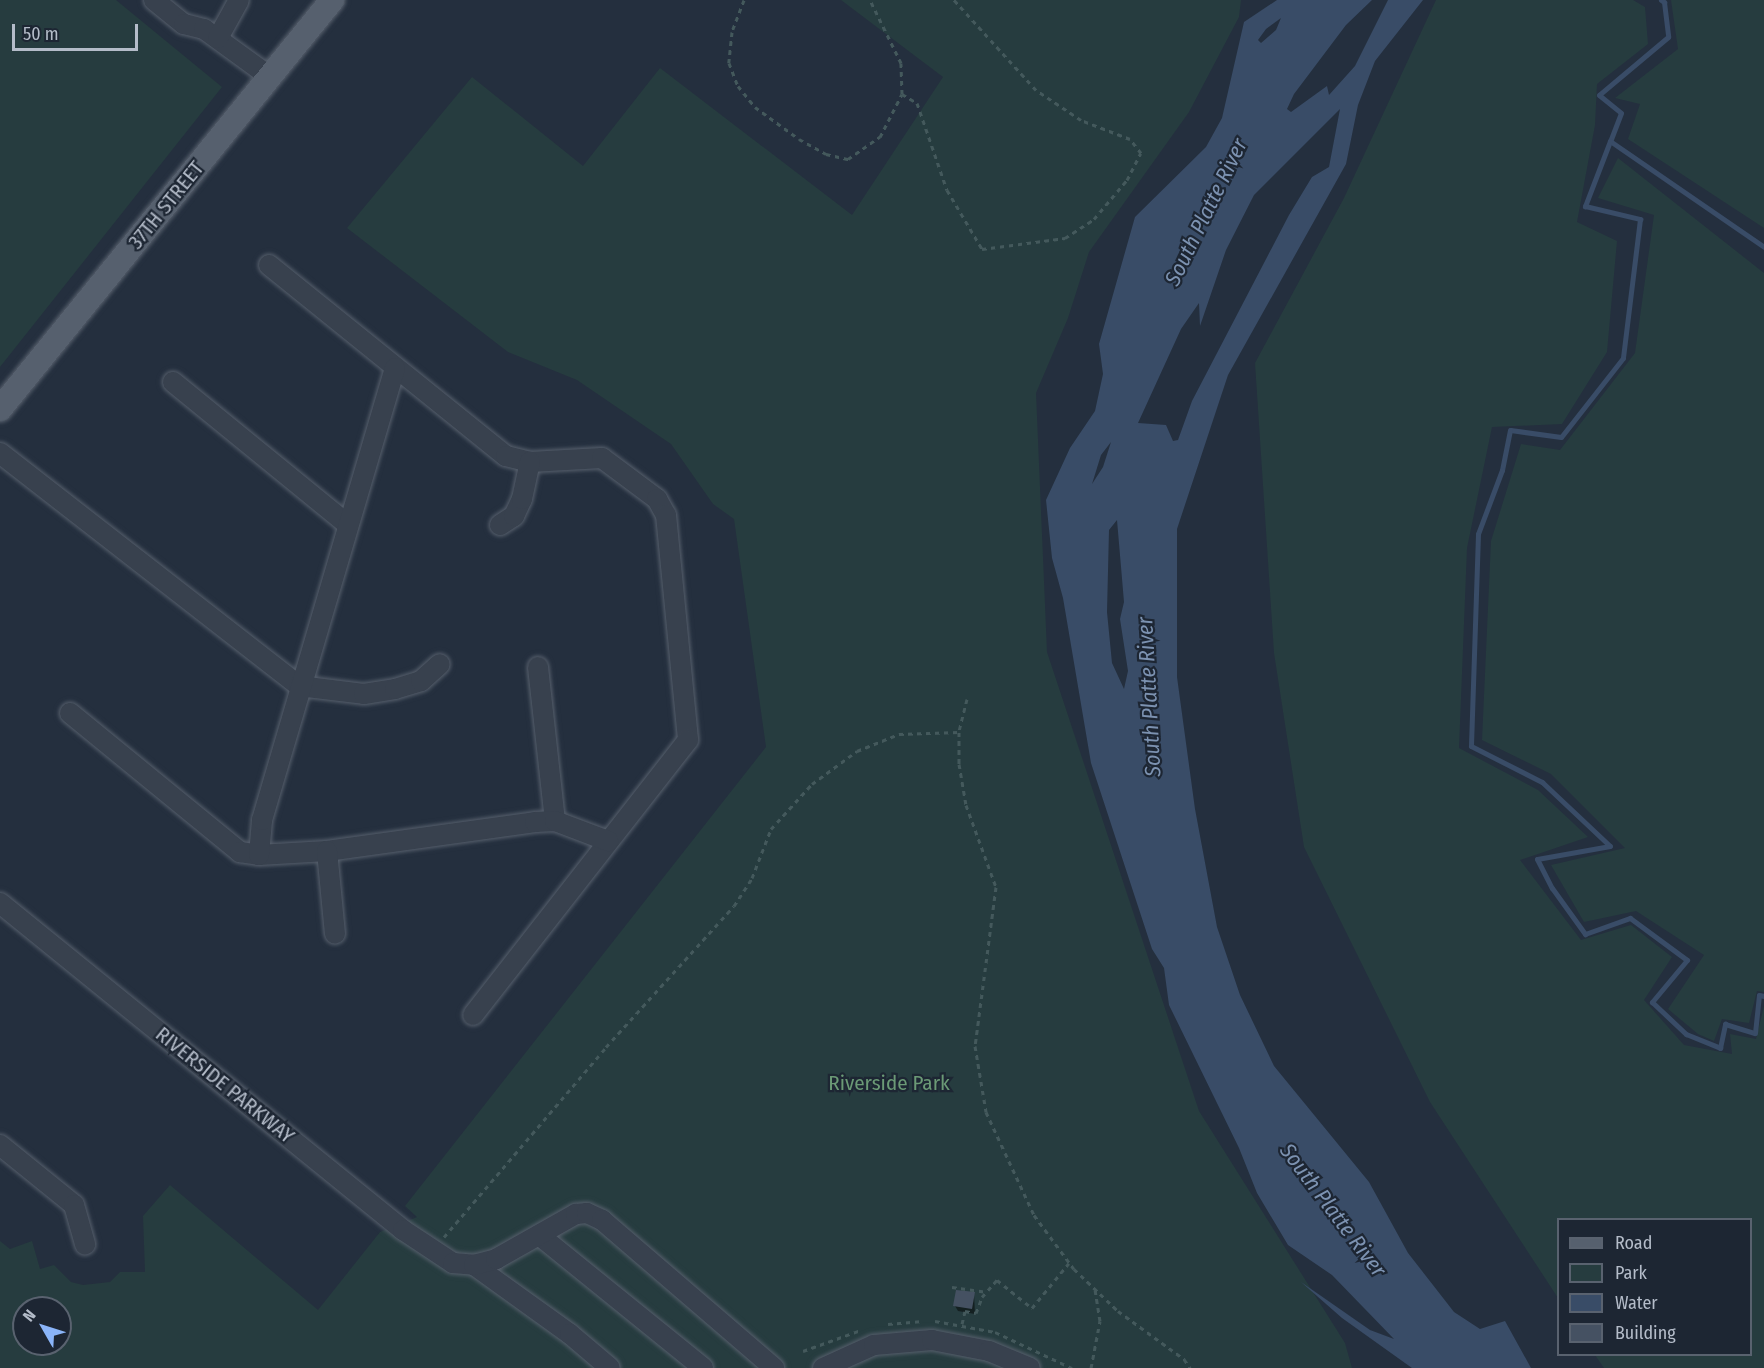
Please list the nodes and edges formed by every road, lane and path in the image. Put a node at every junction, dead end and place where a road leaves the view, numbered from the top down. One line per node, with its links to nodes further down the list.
1 (154, 0): 7 (street)
2 (239, 0): 7 (street)
3 (332, 0): 8 (main road, 37TH STREET)
4 (744, 0): 9 (path)
5 (870, 0): 9 (path)
6 (954, 0): 9 (path)
7 (218, 38): 8 (street)
8 (270, 77): 13 (main road, 37TH STREET)
9 (902, 94)
10 (269, 265): 11 (street)
11 (395, 368): 15 (street); 16 (street)
12 (173, 382): 16 (street)
13 (0, 409)
14 (0, 453): 20 (street)
15 (530, 462): 17 (street); 25 (street)
16 (347, 524): 20 (street)
17 (500, 525)
18 (440, 664): 20 (street)
19 (538, 666): 24 (street)
20 (299, 686): 27 (street)
21 (967, 699): 23 (path)
22 (70, 713): 27 (street)
23 (959, 732): 33 (path); 35 (path)
24 (555, 821): 25 (street); 26 (street)
25 (608, 841): 30 (street)
26 (327, 851): 27 (street); 29 (street)
27 (259, 855)
28 (0, 903): 36 (street, RIVERSIDE PARKWAY)
29 (335, 934)
30 (474, 1015)
31 (0, 1145): 34 (street)
32 (539, 1235): 36 (street); 42 (street); 43 (street)
33 (442, 1239)
34 (86, 1244)
35 (1070, 1263): 38 (path); 39 (path)
36 (474, 1265): 41 (street)
37 (952, 1287): 39 (path)
38 (1095, 1288): 46 (path); 47 (path)
39 (987, 1293): 40 (path)
40 (962, 1324)
41 (610, 1368)
42 (704, 1368)
43 (774, 1368)
44 (823, 1368): 45 (street)
45 (1030, 1368)
46 (1091, 1368)
47 (1190, 1368)

